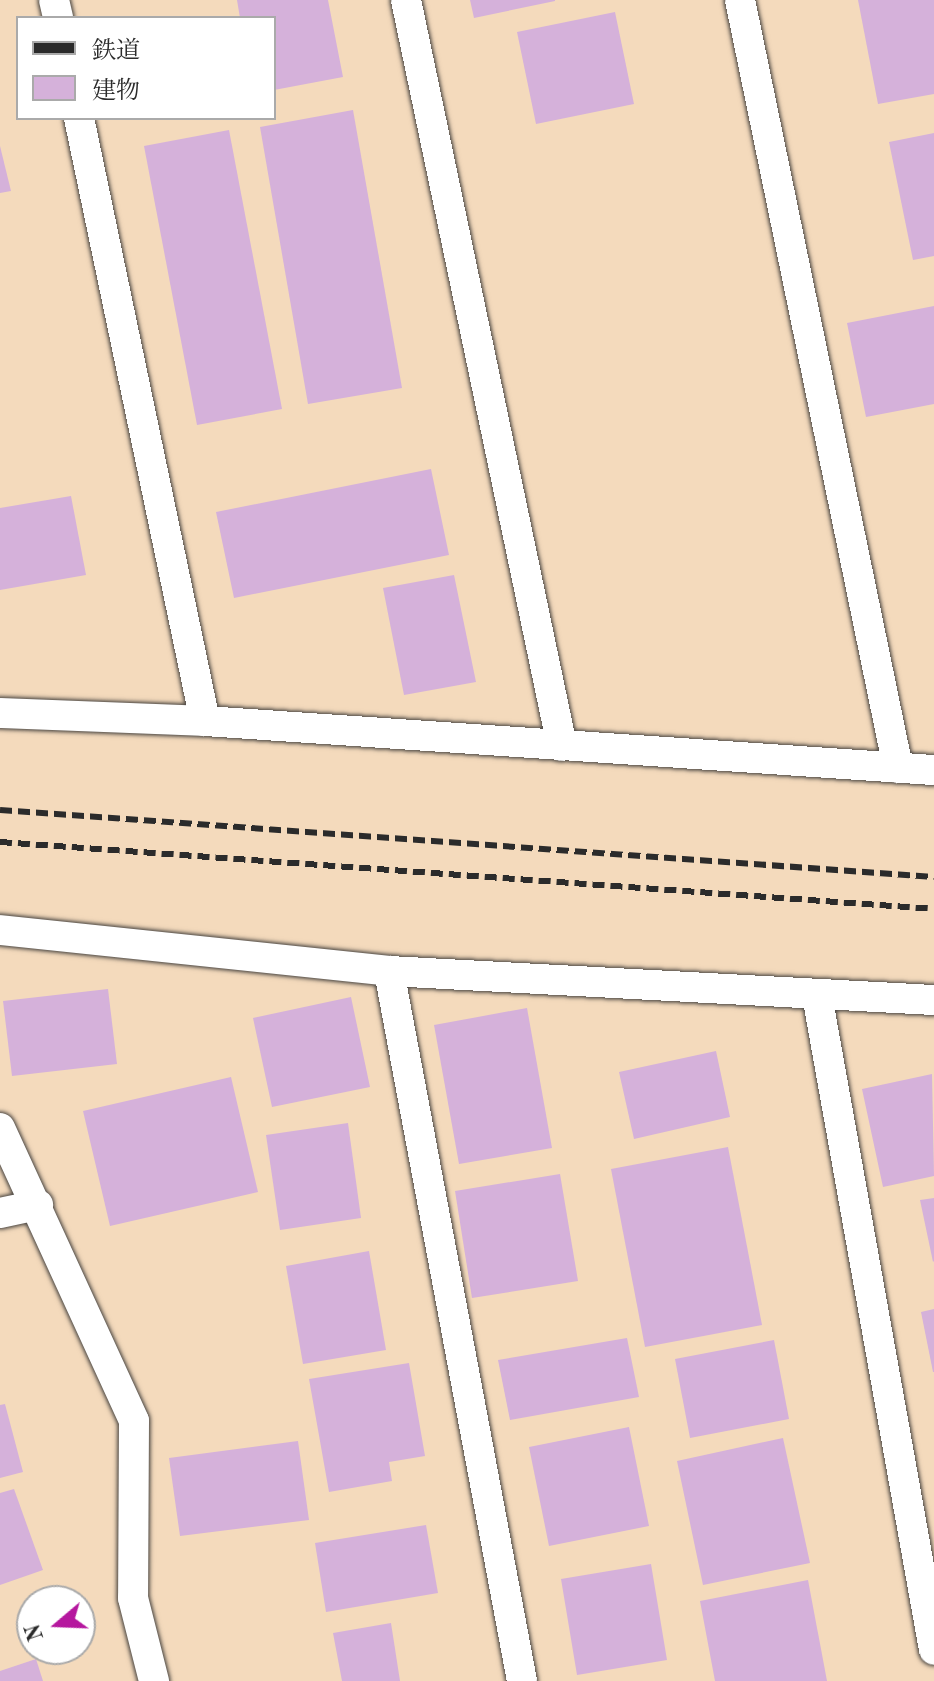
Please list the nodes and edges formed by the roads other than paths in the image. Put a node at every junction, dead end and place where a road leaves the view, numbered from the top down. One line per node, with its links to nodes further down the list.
1 (406, 0): 6 (lane)
2 (740, 0): 7 (lane)
3 (79, 120): 5 (lane)
4 (0, 713): 5 (lane)
5 (205, 721): 6 (lane)
6 (562, 746): 7 (lane)
7 (898, 768): 8 (lane)
8 (934, 770)
9 (0, 930): 10 (lane)
10 (389, 971): 11 (lane); 18 (lane)
11 (817, 995): 12 (lane); 16 (lane)
12 (934, 1000)
13 (0, 1128): 14 (lane)
14 (38, 1205): 15 (lane); 17 (lane)
15 (0, 1213)
16 (934, 1650)
17 (154, 1681)
18 (522, 1681)

